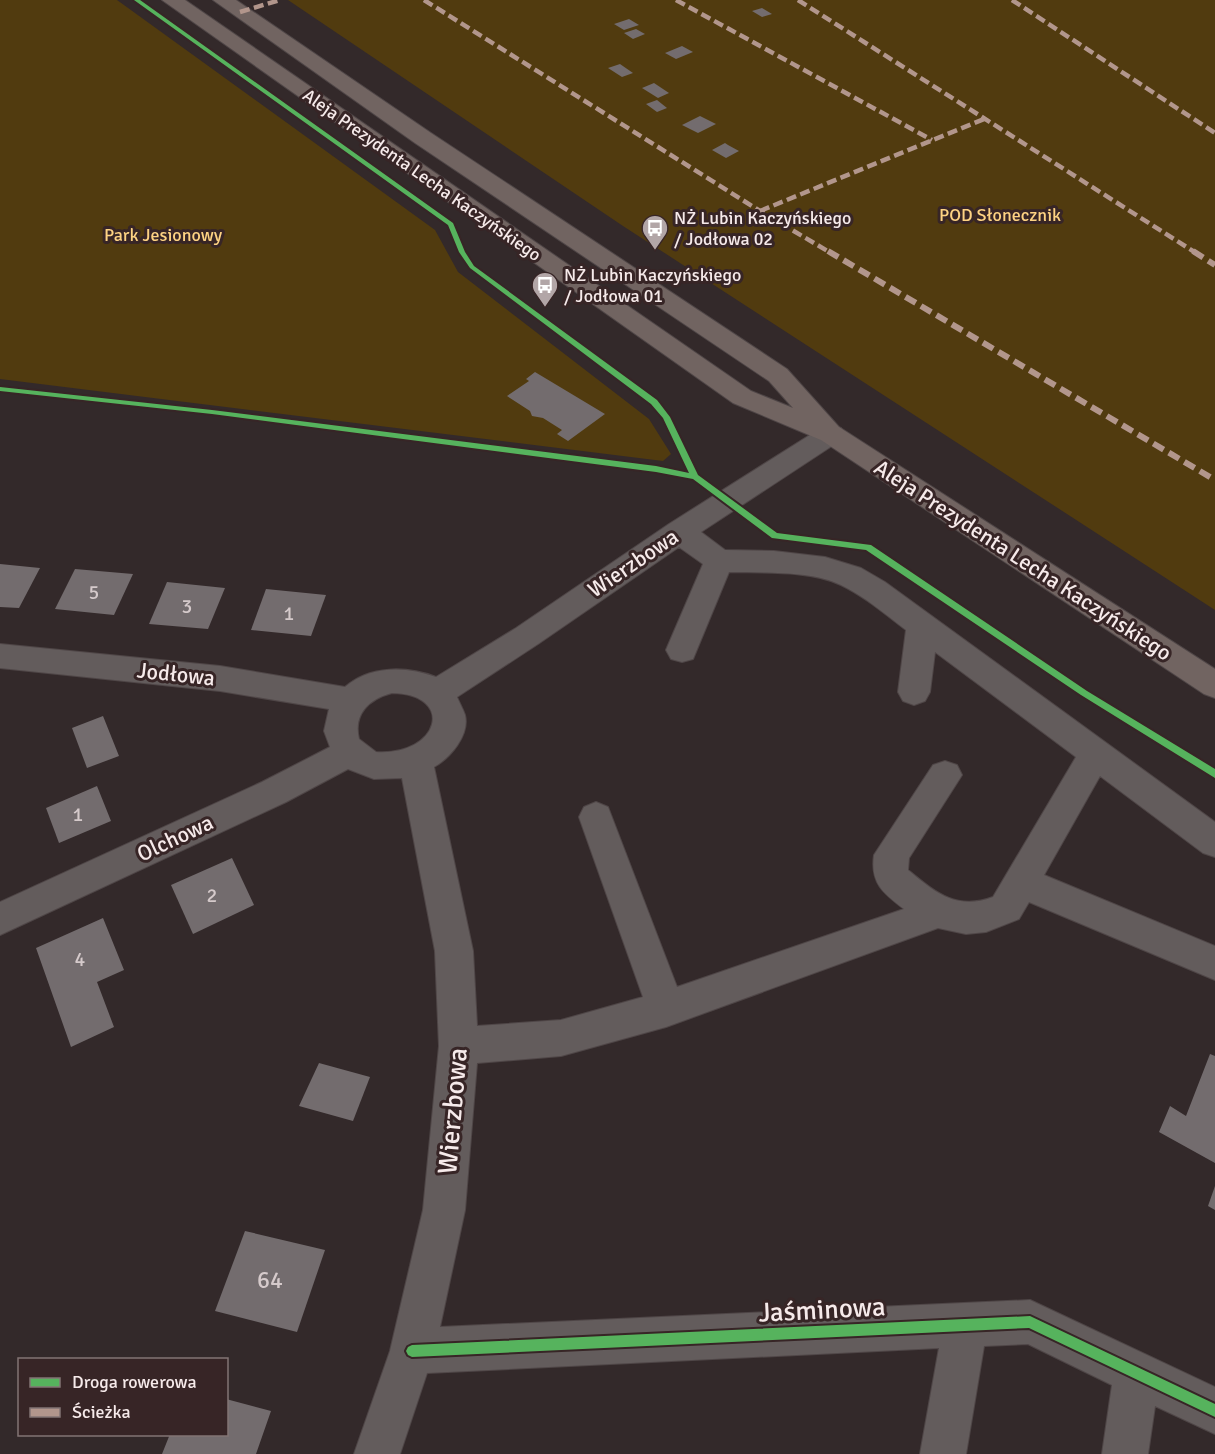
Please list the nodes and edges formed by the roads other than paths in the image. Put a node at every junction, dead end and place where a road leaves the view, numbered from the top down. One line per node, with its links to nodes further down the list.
1 (172, 0): 3 (main road, Aleja Prezydenta Lecha Kaczyńskiego)
2 (223, 0): 3 (main road, Aleja Prezydenta Lecha Kaczyńskiego)
3 (831, 434): 4 (street, Wierzbowa); 9 (main road, Aleja Prezydenta Lecha Kaczyńskiego)
4 (679, 531): 5 (street); 11 (street, Wierzbowa)
5 (718, 561): 6 (street); 7 (street)
6 (922, 626): 10 (street); 14 (street)
7 (682, 650)
8 (0, 656): 12 (street, Jodłowa)
9 (1215, 685)
10 (914, 692)
11 (436, 693): 12 (street); 15 (street)
12 (350, 701): 13 (street)
13 (349, 753): 15 (street); 21 (street, Olchowa)
14 (1095, 754): 18 (street); 19 (street)
15 (416, 762): 24 (street, Wierzbowa)
16 (945, 775): 20 (street)
17 (596, 817): 23 (street)
18 (1215, 842)
19 (1020, 882): 20 (street); 22 (street)
20 (933, 911): 23 (street)
21 (0, 919)
22 (1215, 963)
23 (666, 1010): 24 (street)
24 (459, 1046): 26 (street, Wierzbowa)
25 (965, 1326): 26 (street, Jaśminowa); 27 (street, Jaśminowa); 30 (street)
26 (412, 1351): 29 (street, Wierzbowa)
27 (1136, 1374): 28 (street, Jaśminowa); 31 (street)
28 (1215, 1411)
29 (377, 1454)
30 (944, 1454)
31 (1125, 1454)

